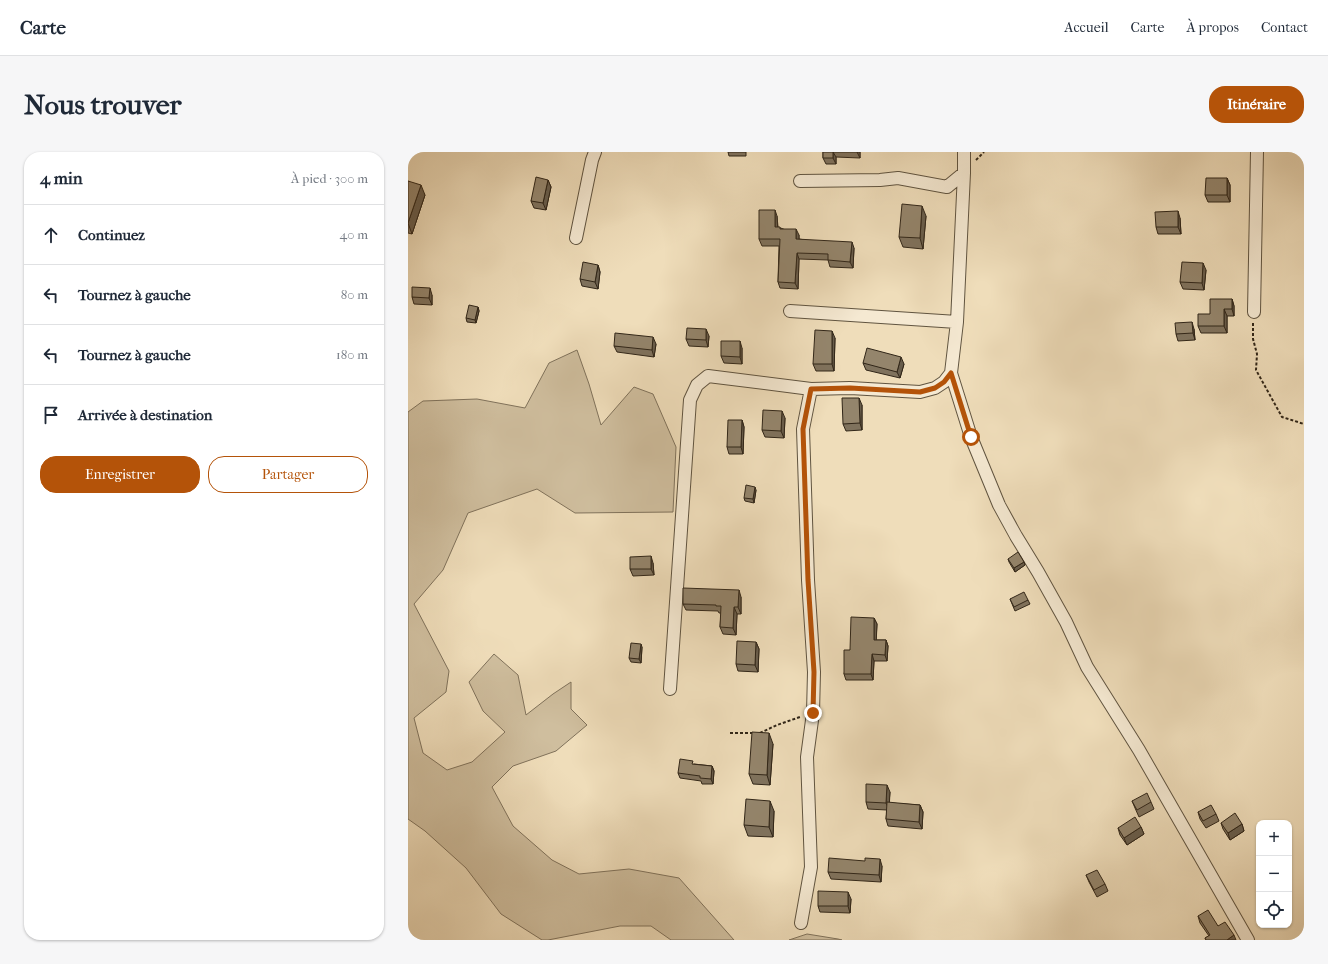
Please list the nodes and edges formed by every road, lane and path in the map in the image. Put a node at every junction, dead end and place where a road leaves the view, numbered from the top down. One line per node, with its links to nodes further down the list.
1 (595, 152): 6 (street)
2 (964, 152): 4 (street)
3 (1257, 152): 8 (street)
4 (964, 174): 5 (street); 9 (street)
5 (800, 180)
6 (576, 238)
7 (790, 311): 9 (street)
8 (1254, 312): 12 (path)
9 (957, 322): 10 (street)
10 (951, 373): 11 (street); 17 (street)
11 (811, 389): 13 (street); 14 (street)
12 (1304, 424)
13 (670, 689)
14 (813, 713): 15 (path); 16 (street)
15 (730, 733)
16 (801, 923)
17 (1248, 940)

